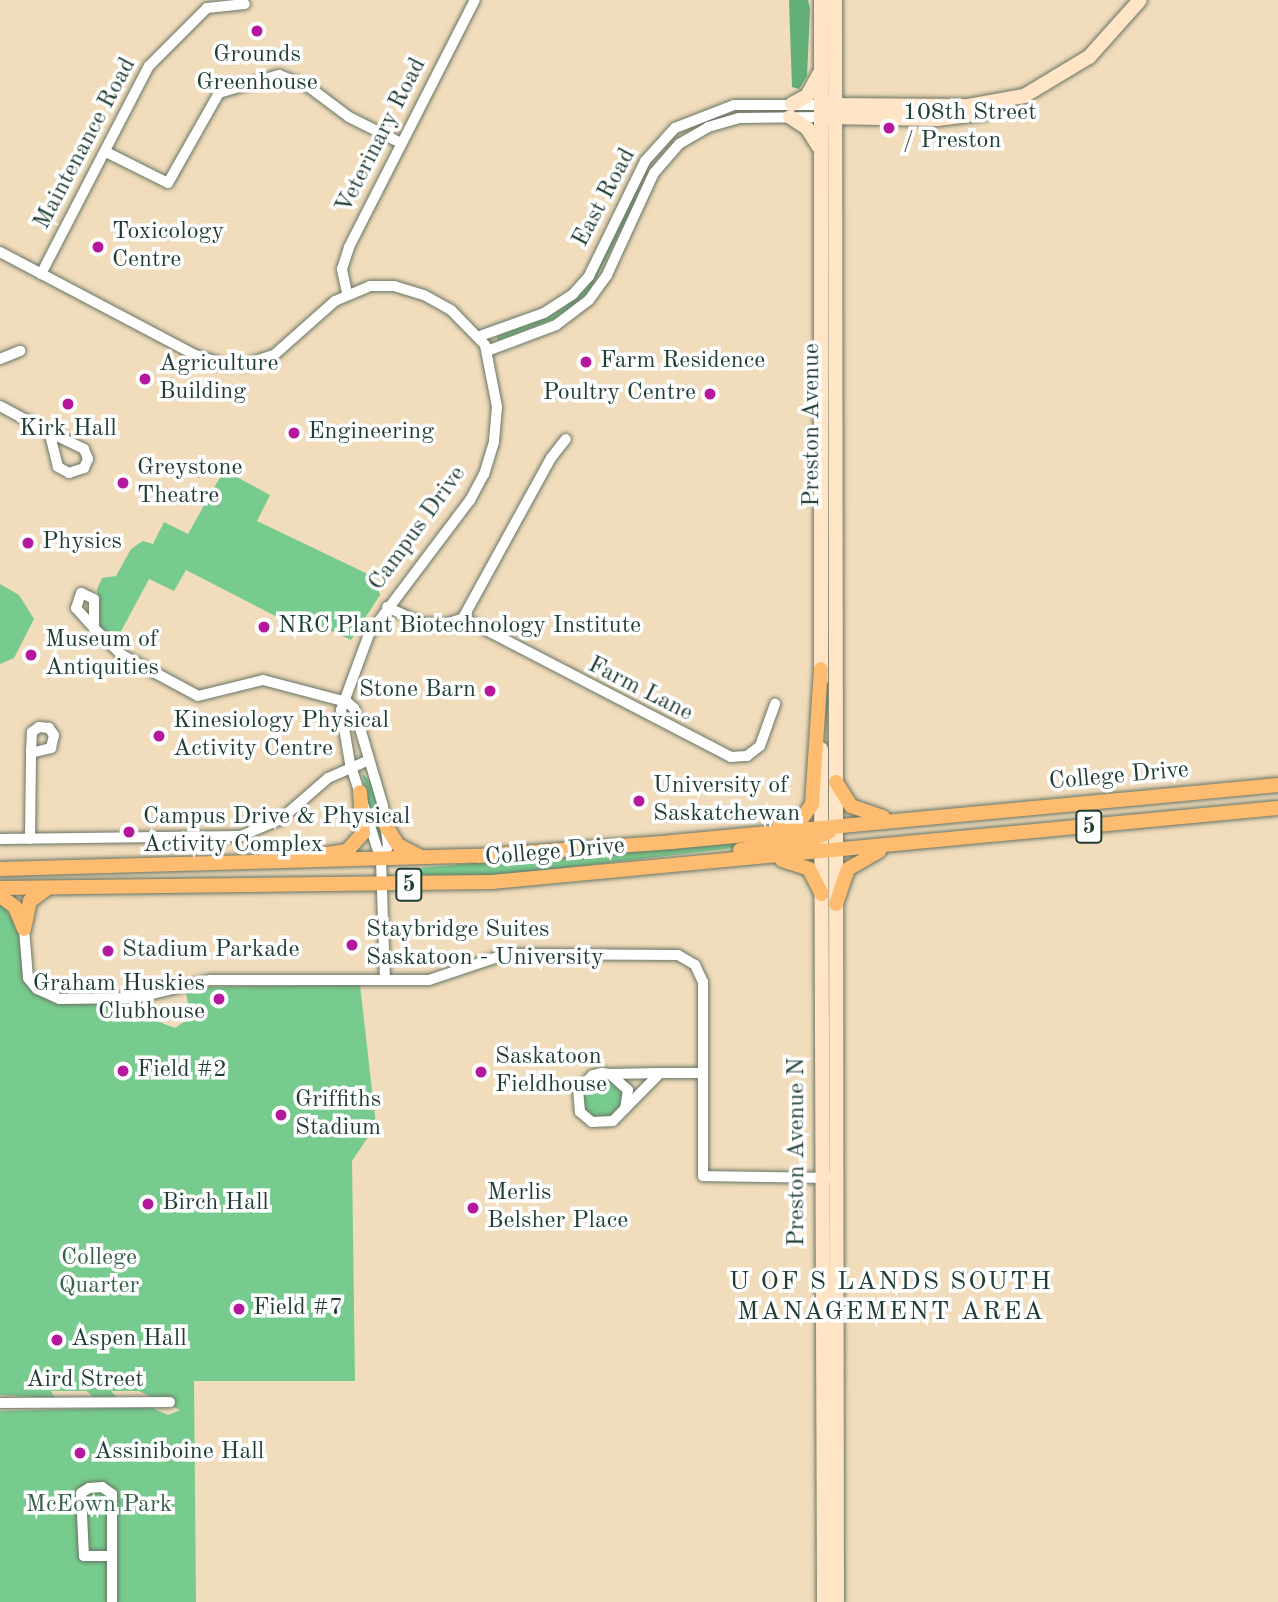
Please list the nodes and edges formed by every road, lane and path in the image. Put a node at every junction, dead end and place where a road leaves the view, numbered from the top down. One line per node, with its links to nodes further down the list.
1 (475, 0): 10 (street, Veterinary Road)
2 (821, 0): 6 (main road, Preston Avenue)
3 (835, 0): 6 (main road, Preston Avenue)
4 (1140, 0): 9 (main road)
5 (245, 4): 12 (street, Maintenance Road)
6 (828, 72): 7 (main road); 8 (main road, Preston Avenue); 9 (main road)
7 (791, 111): 8 (street, East Road); 11 (main road); 16 (street, East Road); 18 (street, East Road)
8 (828, 111): 9 (main road); 11 (main road, Preston Avenue)
9 (871, 113): 11 (main road)
10 (401, 144): 12 (street); 15 (street, Veterinary Road)
11 (828, 151): 28 (main road, Preston Avenue); 34 (main road, Preston Avenue)
12 (106, 152): 14 (street, Maintenance Road)
13 (0, 252): 14 (street, Campus Drive)
14 (41, 274): 15 (street, Campus Drive)
15 (347, 293): 16 (street, Campus Drive)
16 (480, 337): 18 (street, Campus Drive)
17 (20, 351): 19 (street)
18 (487, 351): 25 (street, Campus Drive)
19 (0, 359)
20 (0, 406): 21 (street)
21 (49, 432): 23 (street); 24 (street)
22 (566, 439): 26 (street)
23 (68, 441): 24 (street); 24 (street)
24 (57, 451)
25 (387, 607): 26 (street); 29 (street, Campus Drive)
26 (463, 618): 30 (street, Farm Lane)
27 (94, 628): 27 (street); 29 (street)
28 (821, 669): 41 (main road); 44 (main road, Preston Avenue)
29 (347, 702): 32 (street, Campus Drive); 33 (street, Campus Drive)
30 (775, 704)
31 (32, 753): 43 (street)
32 (367, 761): 33 (street); 40 (street, Campus Drive)
33 (351, 767): 36 (street, Campus Drive); 43 (street)
34 (836, 782): 39 (main road); 44 (main road, Preston Avenue)
35 (1278, 785): 38 (main road, College Drive / 5)
36 (360, 792): 48 (street, Campus Drive); 49 (main road)
37 (1278, 808): 45 (main road, College Drive / 5)
38 (965, 814): 39 (main road, College Drive / 5); 44 (main road)
39 (902, 821): 44 (main road, College Drive / 5)
40 (386, 826): 47 (main road); 48 (street, Campus Drive)
41 (756, 834): 44 (main road, College Drive / 5); 47 (main road, College Drive / 5)
42 (0, 839): 43 (street)
43 (30, 839)
44 (829, 839): 45 (main road, College Drive / 5); 46 (main road, College Drive / 5); 51 (main road); 55 (main road, Preston Avenue N); 57 (main road, Preston Avenue N)
45 (901, 845): 57 (main road)
46 (767, 857): 51 (main road, College Drive / 5); 55 (main road)
47 (423, 858): 48 (main road, College Drive / 5)
48 (381, 860): 49 (main road, College Drive / 5); 52 (street, Campus Drive)
49 (284, 862): 50 (main road, College Drive / 5)
50 (0, 869)
51 (528, 879): 52 (main road, College Drive / 5)
52 (382, 886): 54 (main road, College Drive / 5); 59 (street, Campus Drive)
53 (0, 888): 54 (main road, College Drive / 5)
54 (49, 888): 58 (main road)
55 (821, 894): 65 (main road, Preston Avenue N)
56 (0, 896): 58 (main road)
57 (836, 904): 64 (main road, Preston Avenue N)
58 (24, 929): 59 (street)
59 (385, 980): 61 (street)
60 (660, 1073): 61 (street); 62 (street); 63 (street)
61 (702, 1073): 65 (street)
62 (610, 1074): 63 (street); 63 (street)
63 (625, 1110)
64 (836, 1177): 65 (street); 71 (main road, Preston Avenue N)
65 (820, 1178): 70 (main road, Preston Avenue N)
66 (170, 1402): 67 (street, Aird Street)
67 (0, 1403)
68 (112, 1556): 68 (street); 69 (street)
69 (112, 1602)
70 (824, 1602)
71 (837, 1602)

